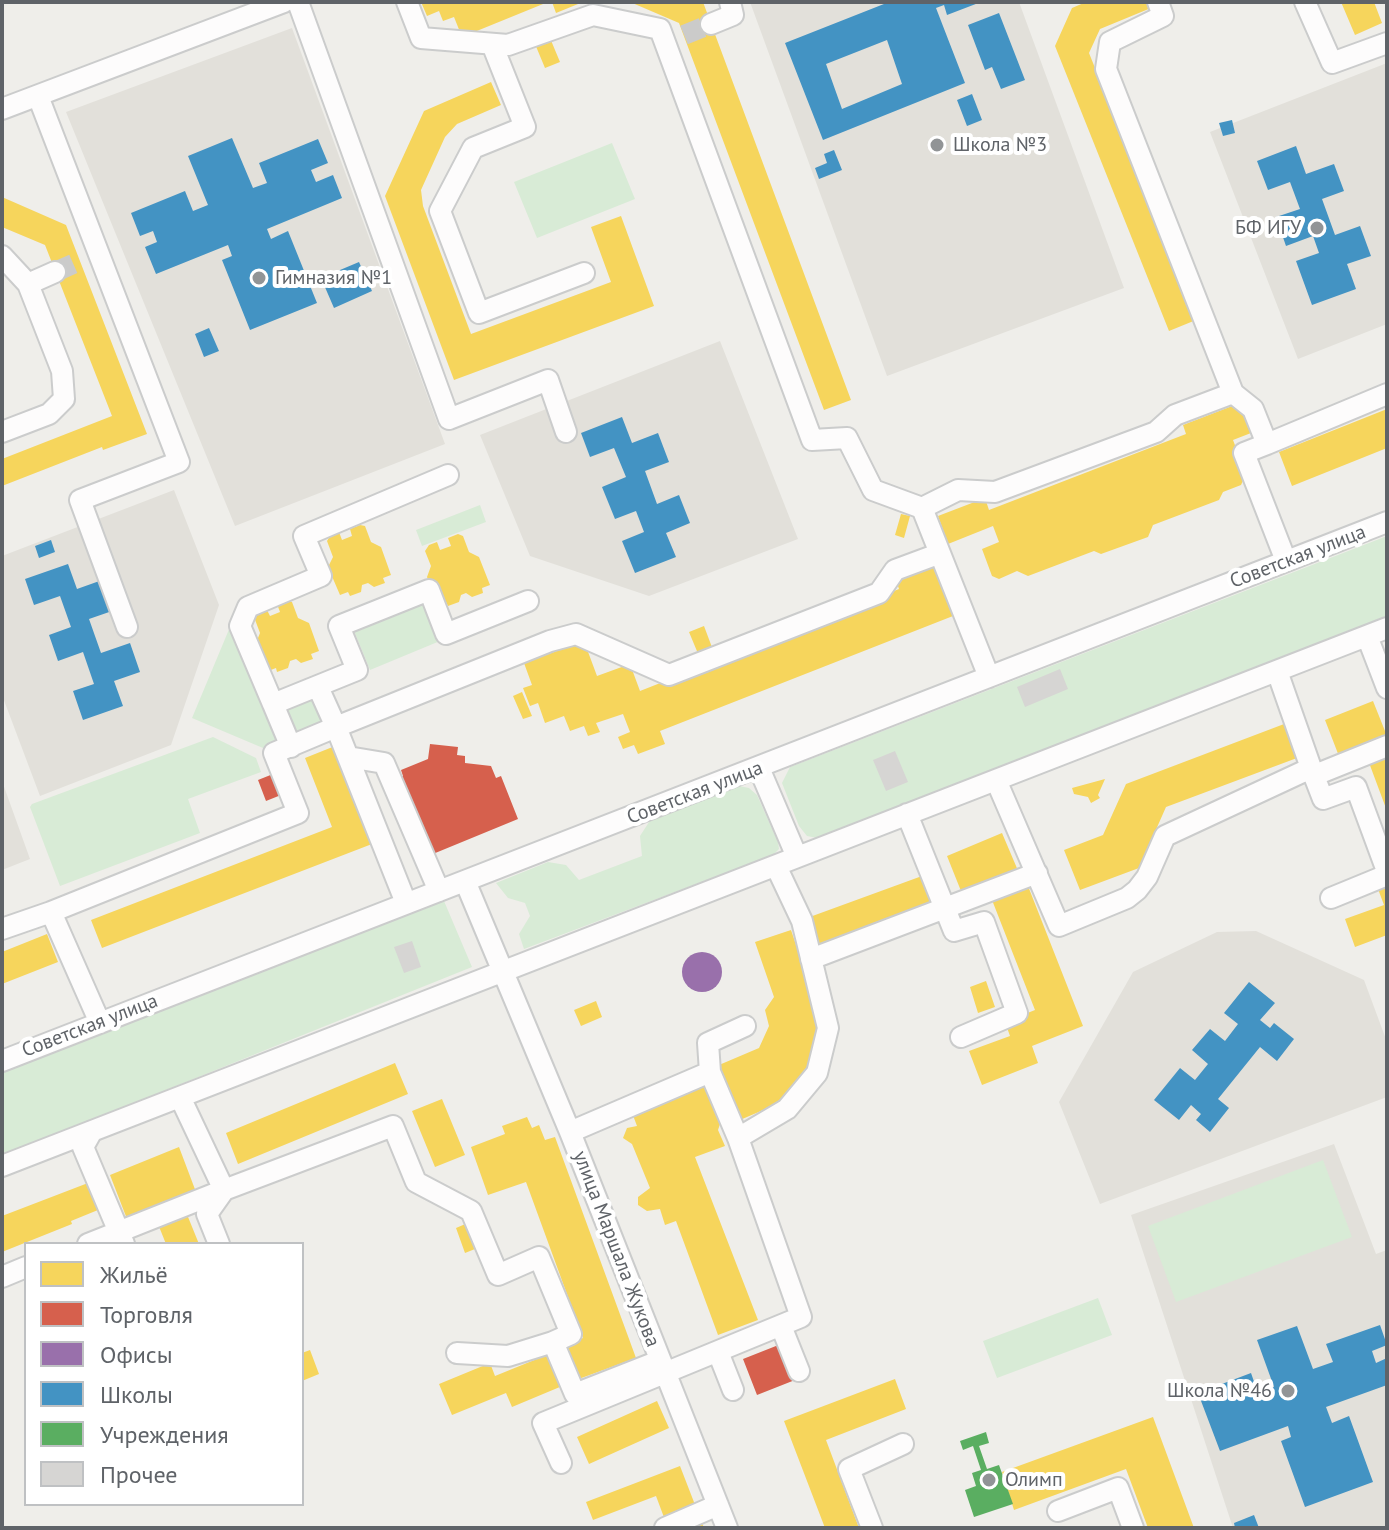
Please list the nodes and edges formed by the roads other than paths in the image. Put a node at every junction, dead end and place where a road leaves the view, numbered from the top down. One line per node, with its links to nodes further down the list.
1 (284, 2): 10 (street)
2 (298, 2): 19 (street)
3 (407, 2): 9 (street)
4 (730, 2): 7 (street)
5 (1158, 2): 16 (street)
6 (1305, 2): 8 (street)
7 (711, 24)
8 (1387, 43)
9 (492, 44): 14 (street); 22 (street)
10 (38, 96): 11 (street); 27 (street)
11 (2, 109)
12 (2, 256): 15 (street)
13 (55, 272): 15 (street)
14 (584, 273)
15 (28, 284): 18 (street)
16 (1233, 393): 20 (street); 22 (street)
17 (1387, 394): 20 (street)
18 (2, 432)
19 (566, 432)
20 (1267, 444): 25 (street)
21 (448, 475): 34 (street)
22 (922, 508): 24 (street)
23 (1387, 522): 25 (street, Советская улица)
24 (938, 554): 31 (street); 35 (street)
25 (1286, 561): 31 (street, Советская улица)
26 (528, 601): 32 (street)
27 (127, 627)
28 (1387, 628): 29 (street)
29 (1367, 636): 30 (street); 33 (street)
30 (1277, 671): 40 (street); 41 (street)
31 (989, 677): 39 (street, Советская улица)
32 (318, 687): 34 (street); 35 (street)
33 (1387, 688)
34 (273, 704): 37 (street)
35 (336, 727): 37 (street); 38 (street)
36 (1387, 746): 40 (street)
37 (291, 747): 52 (street)
38 (348, 757): 48 (street); 50 (street)
39 (759, 768): 43 (street); 47 (street, Советская улица)
40 (1313, 772): 45 (street); 46 (street)
41 (996, 780): 42 (street); 45 (street)
42 (907, 814): 43 (street); 51 (street)
43 (797, 857): 44 (street)
44 (776, 866): 54 (street); 55 (street)
45 (1037, 873): 51 (street)
46 (1387, 873): 49 (street)
47 (465, 881): 48 (street, Советская улица); 55 (street, улица Маршала Жукова)
48 (439, 891): 50 (street, Советская улица)
49 (1331, 898)
50 (406, 903): 56 (street, Советская улица)
51 (946, 908): 54 (street); 58 (street)
52 (51, 912): 53 (street); 56 (street)
53 (2, 929)
54 (811, 959): 64 (street)
55 (504, 971): 61 (street); 63 (street, улица Маршала Жукова)
56 (100, 1023): 59 (street, Советская улица)
57 (745, 1026): 60 (street)
58 (961, 1037)
59 (2, 1061)
60 (710, 1072): 63 (street); 64 (street)
61 (180, 1097): 62 (street); 66 (street)
62 (92, 1131): 65 (street); 67 (street)
63 (570, 1132): 76 (street, улица Маршала Жукова)
64 (738, 1138): 72 (street)
65 (2, 1166)
66 (224, 1190): 67 (street); 69 (street); 73 (street)
67 (122, 1238): 68 (street)
68 (99, 1242)
69 (218, 1242)
70 (24, 1268): 71 (street)
71 (2, 1277)
72 (781, 1326): 74 (street); 77 (street)
73 (553, 1342): 75 (street); 76 (street)
74 (718, 1352): 76 (street); 78 (street)
75 (457, 1353)
76 (661, 1367): 80 (street); 81 (street, улица Маршала Жукова)
77 (799, 1371)
78 (733, 1390)
79 (903, 1444): 85 (street)
80 (561, 1463)
81 (718, 1505): 83 (street); 84 (street, улица Маршала Жукова)
82 (1058, 1511): 86 (street)
83 (665, 1528)
84 (727, 1528)
85 (872, 1528)
86 (1133, 1528)

